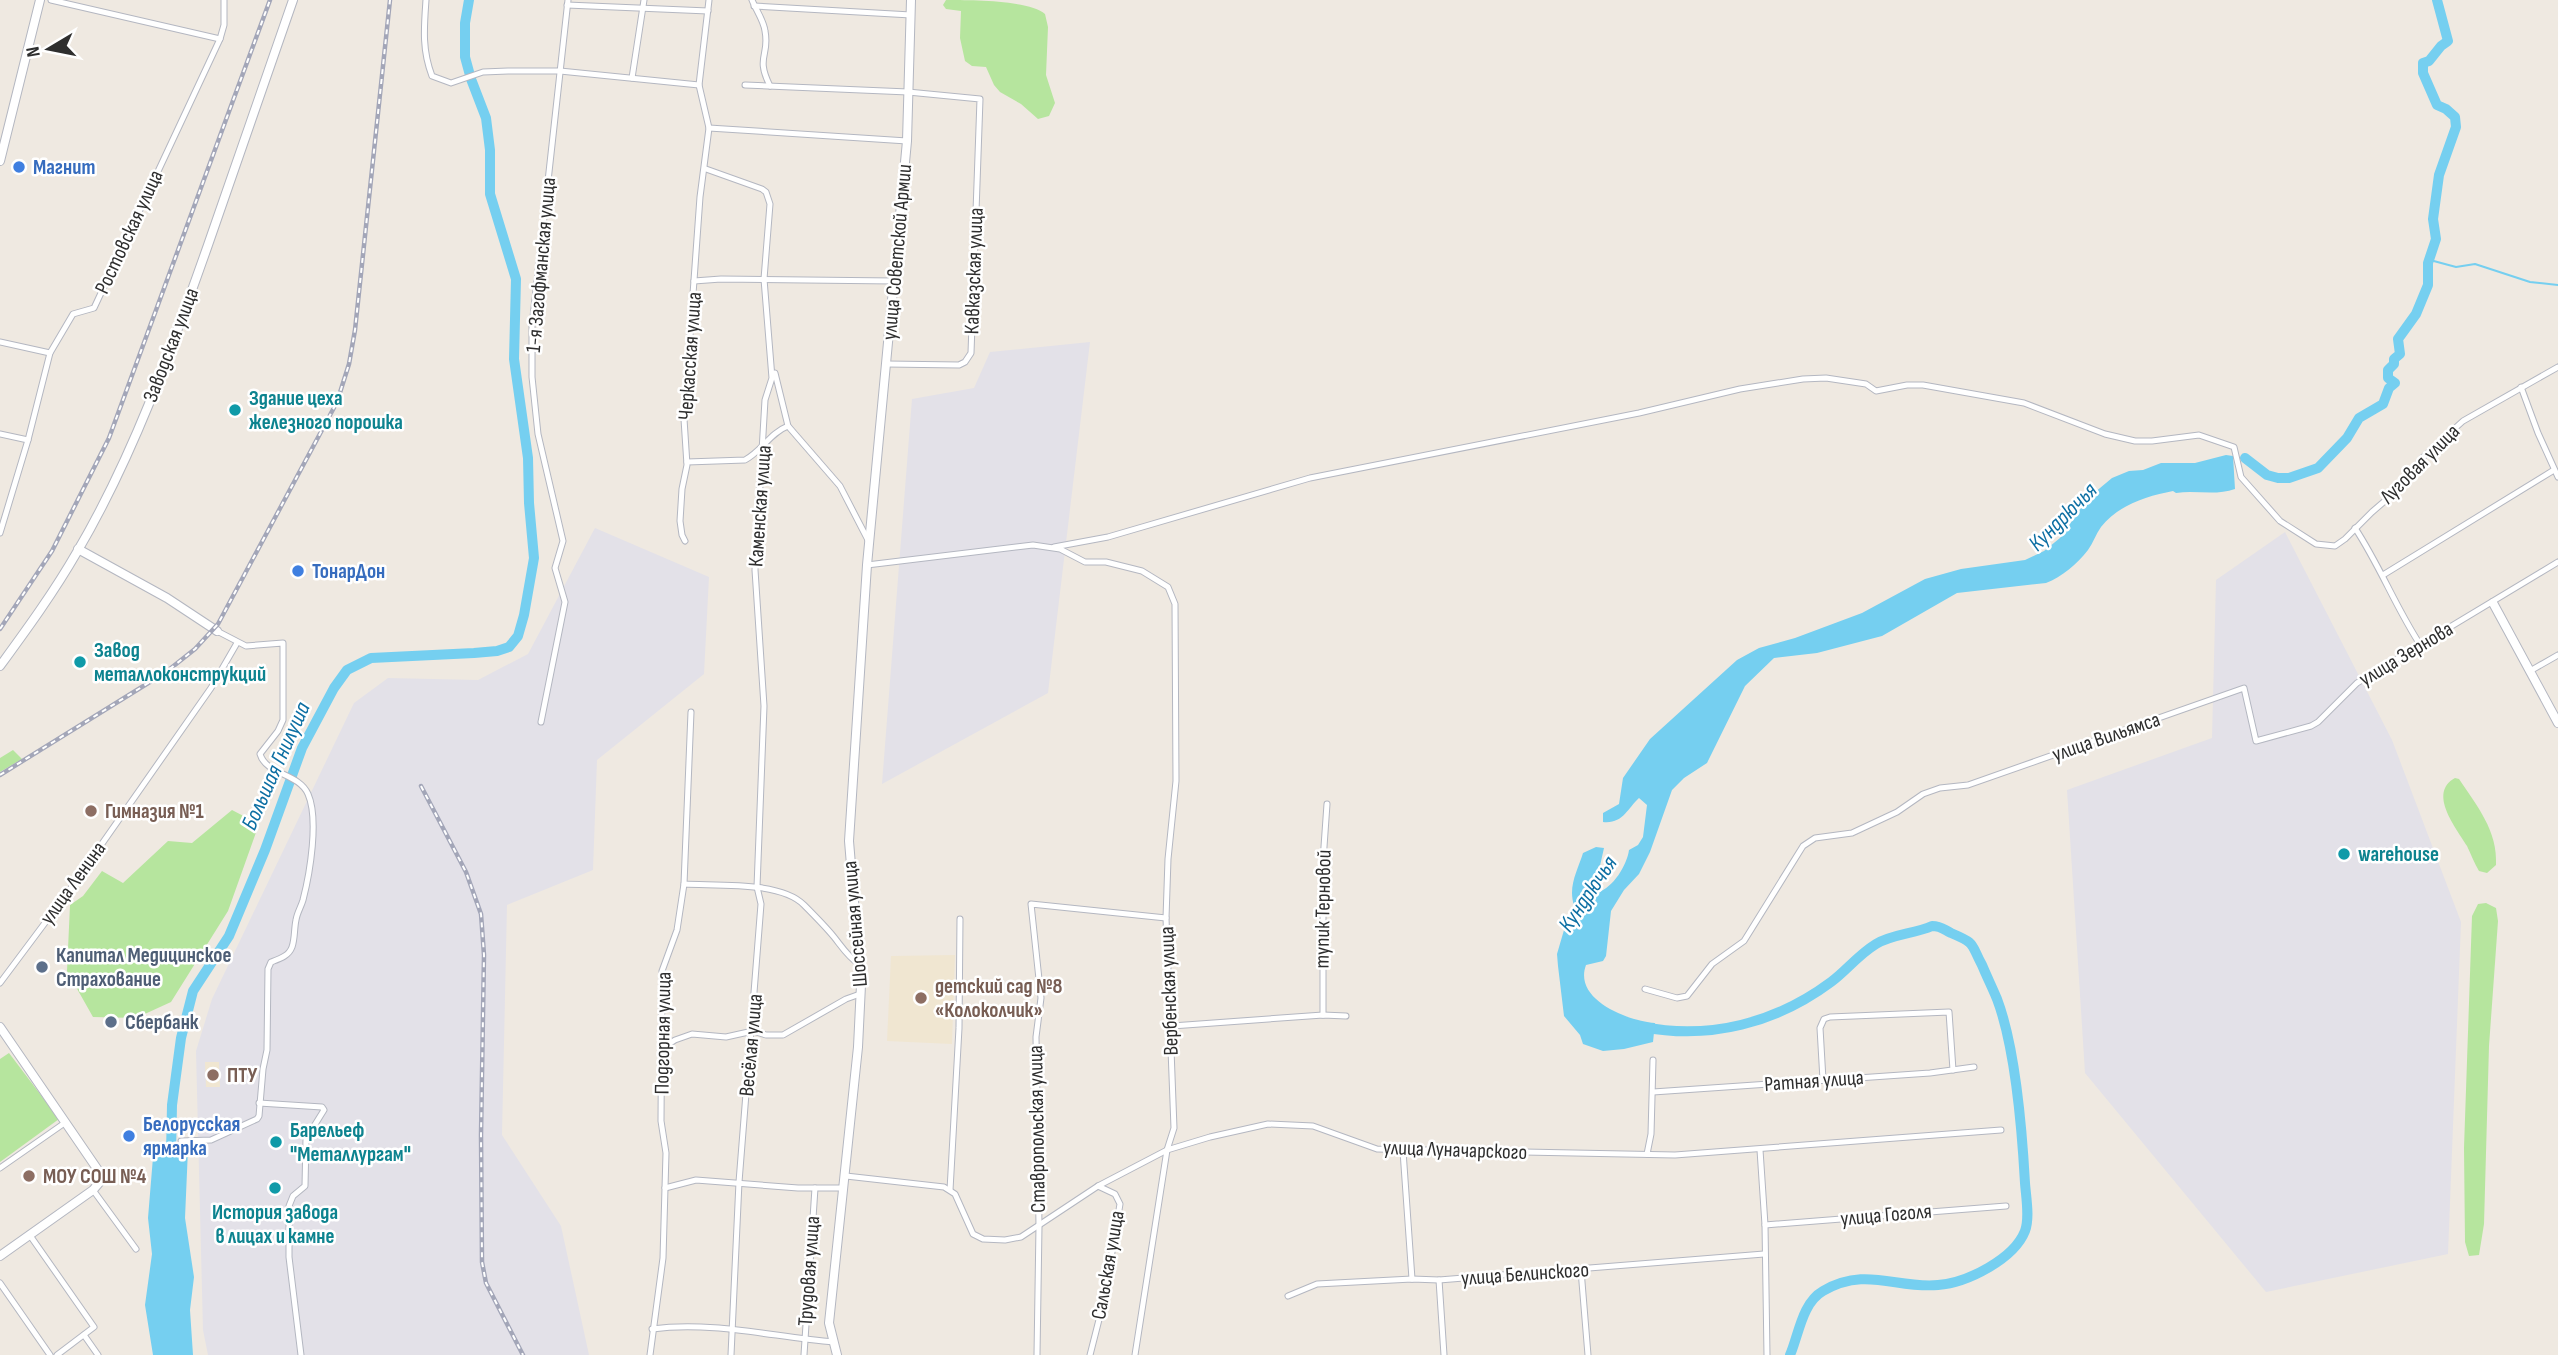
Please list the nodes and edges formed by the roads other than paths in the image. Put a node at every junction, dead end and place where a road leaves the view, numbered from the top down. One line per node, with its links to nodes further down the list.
1 (40, 0): 23 (main road)
2 (51, 0): 14 (street)
3 (224, 0): 14 (street, Ростовская улица)
4 (293, 0): 47 (main road, Заводская улица)
5 (426, 0): 15 (street)
6 (644, 0): 11 (street)
7 (709, 0): 12 (street)
8 (911, 0): 13 (main road, улица Советской Армии)
9 (568, 2): 11 (street); 15 (street, 1-я Загофманская улица)
10 (753, 3): 13 (street); 19 (street)
11 (643, 9): 12 (street); 16 (street)
12 (708, 11): 17 (street)
13 (911, 15): 20 (main road, улица Советской Армии)
14 (220, 39): 29 (street, Ростовская улица)
15 (560, 71): 16 (street); 60 (street, 1-я Загофманская улица)
16 (632, 78): 17 (street)
17 (699, 85): 21 (street, Черкасская улица)
18 (745, 85): 19 (street)
19 (770, 86): 20 (street)
20 (908, 92): 22 (main road, улица Советской Армии); 30 (street, Кавказская улица)
21 (709, 128): 22 (street); 24 (street, Черкасская улица)
22 (907, 141): 26 (main road, улица Советской Армии)
23 (0, 161)
24 (705, 169): 25 (street, Каменская улица); 27 (street, Черкасская улица)
25 (764, 279): 26 (street); 27 (street); 31 (street, Каменская улица)
26 (895, 281): 30 (main road, улица Советской Армии)
27 (694, 282): 38 (street, Черкасская улица)
28 (0, 342): 29 (street)
29 (50, 353): 36 (street, Ростовская улица)
30 (887, 364): 41 (main road, улица Советской Армии)
31 (772, 367): 34 (street); 37 (street, Каменская улица)
32 (2558, 368): 33 (street, Луговая улица)
33 (2521, 387): 39 (street); 42 (street, Луговая улица)
34 (788, 426): 37 (street); 45 (street)
35 (0, 434): 36 (street)
36 (28, 440): 43 (street, Ростовская улица)
37 (763, 446): 38 (street); 62 (street, Каменская улица)
38 (687, 462): 44 (street, Черкасская улица)
39 (2554, 470): 40 (street); 50 (street)
40 (2558, 477)
41 (873, 504): 45 (main road, Шоссейная улица)
42 (2355, 528): 46 (street, Луговая улица); 50 (street)
43 (1, 530)
44 (685, 541)
45 (869, 542): 49 (main road, Шоссейная улица)
46 (1054, 548): 49 (street); 66 (street, Вербенская улица)
47 (79, 550): 52 (main road); 56 (main road, Заводская улица)
48 (2558, 562): 51 (street, улица Зернова)
49 (867, 565): 68 (main road, Шоссейная улица)
50 (2384, 575): 54 (street)
51 (2493, 603): 54 (street, улица Зернова); 57 (main road)
52 (217, 631): 53 (street)
53 (237, 643): 69 (street, улица Ленина); 83 (street)
54 (2421, 646): 58 (street, улица Зернова)
55 (2558, 655): 57 (street)
56 (0, 666)
57 (2530, 671): 61 (main road)
58 (2244, 688): 70 (street, улица Вильямса)
59 (691, 712): 64 (street, Подгорная улица)
60 (541, 722)
61 (2558, 723)
62 (764, 735): 65 (street, Весёлая улица)
63 (1327, 804): 72 (street, тупик Терновой)
64 (684, 884): 65 (street); 77 (street, Подгорная улица)
65 (757, 887): 68 (street); 76 (street, Весёлая улица)
66 (1166, 918): 74 (street, Вербенская улица); 102 (street, Ставропольская улица)
67 (960, 919): 99 (street)
68 (859, 964): 71 (main road, Шоссейная улица)
69 (0, 983)
70 (1645, 989)
71 (860, 994): 76 (street); 92 (main road, Шоссейная улица)
72 (1323, 1015): 73 (street); 74 (street)
73 (1346, 1016)
74 (1172, 1026): 87 (street, Вербенская улица)
75 (0, 1027): 84 (main road)
76 (753, 1031): 77 (street); 93 (street, Весёлая улица)
77 (661, 1049): 95 (street, Подгорная улица)
78 (1653, 1060): 82 (street)
79 (1973, 1067): 80 (street, Ратная улица)
80 (1953, 1069): 81 (street, Ратная улица); 81 (street)
81 (1823, 1080): 82 (street, Ратная улица)
82 (1653, 1092): 90 (street)
83 (259, 1103): 86 (street); 120 (street)
84 (65, 1122): 91 (street); 98 (main road)
85 (2001, 1130): 88 (street, улица Луначарского)
86 (181, 1142)
87 (1167, 1150): 89 (street, улица Луначарского); 94 (street, улица Луначарского); 127 (street, Вербенская улица)
88 (1760, 1150): 90 (street, улица Луначарского); 101 (street)
89 (1403, 1151): 90 (street, улица Луначарского); 108 (street)
90 (1647, 1154)
91 (0, 1168)
92 (846, 1176): 97 (main road, Шоссейная улица); 99 (street)
93 (739, 1182): 95 (street); 96 (street); 113 (street, Весёлая улица)
94 (1098, 1186): 102 (street, улица Луначарского); 126 (street, Сальская улица)
95 (665, 1188): 112 (street, Подгорная улица)
96 (815, 1188): 97 (street); 115 (street, Трудовая улица)
97 (842, 1188): 116 (main road, Шоссейная улица)
98 (93, 1190): 103 (main road); 104 (street)
99 (950, 1190): 102 (street, улица Луначарского)
100 (2006, 1206): 101 (street, улица Гоголя)
101 (1765, 1225): 105 (street)
102 (1038, 1226): 125 (street, Ставропольская улица)
103 (29, 1234): 106 (main road); 114 (street)
104 (136, 1249)
105 (1764, 1254): 107 (street, улица Белинского); 130 (street)
106 (0, 1256)
107 (1581, 1270): 109 (street, улица Белинского); 129 (street)
108 (1412, 1279): 109 (street, улица Белинского); 111 (street, улица Белинского)
109 (1439, 1280): 128 (street)
110 (0, 1283): 117 (street)
111 (1288, 1296)
112 (652, 1329): 113 (street); 121 (street, Подгорная улица)
113 (732, 1329): 115 (street); 122 (street, Весёлая улица)
114 (84, 1335): 118 (street); 119 (street)
115 (805, 1339): 116 (street); 123 (street, Трудовая улица)
116 (834, 1342): 124 (main road, Шоссейная улица)
117 (50, 1355)
118 (57, 1355)
119 (98, 1355)
120 (301, 1355)
121 (650, 1355)
122 (731, 1355)
123 (804, 1355)
124 (837, 1355)
125 (1037, 1355)
126 (1090, 1355)
127 (1135, 1355)
128 (1444, 1355)
129 (1588, 1355)
130 (1767, 1355)

